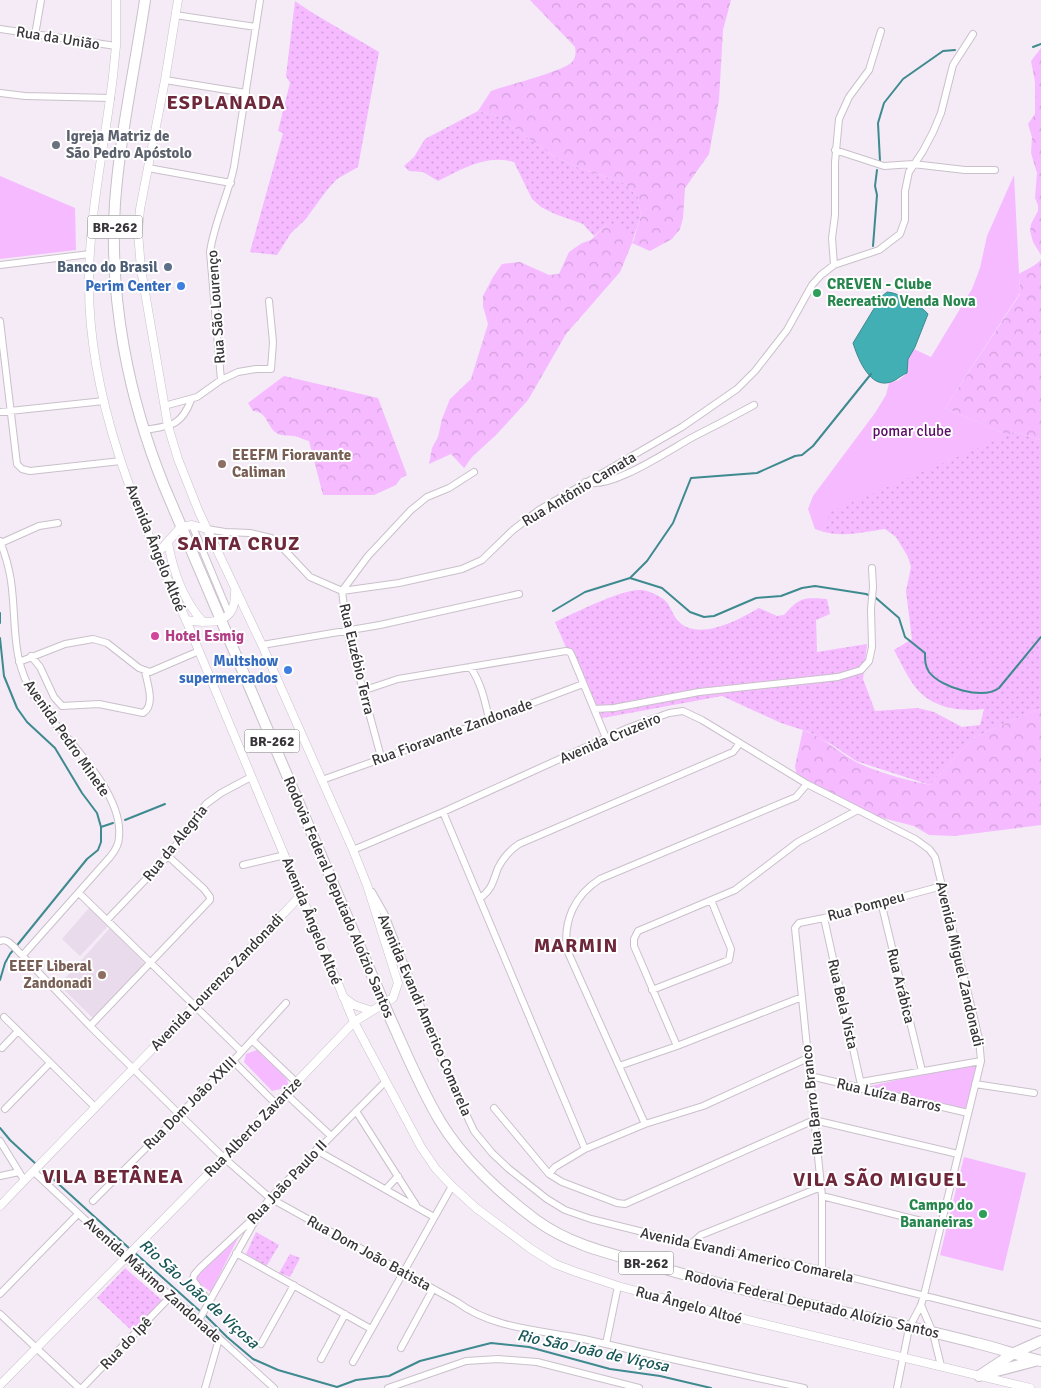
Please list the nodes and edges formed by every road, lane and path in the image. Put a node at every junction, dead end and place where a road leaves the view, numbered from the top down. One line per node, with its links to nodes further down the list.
1 (41, 0): 11 (street)
2 (116, 0): 12 (street, Avenida Ângelo Altoé)
3 (145, 0): 35 (highway, Rodovia Federal Deputado Aloízio Santos / BR-262)
4 (178, 0): 6 (street, Avenida Evandi Americo Comarela)
5 (260, 0): 7 (street, Rua São Lourenço)
6 (175, 14): 7 (street); 13 (street, Avenida Evandi Americo Comarela)
7 (256, 27): 15 (street, Rua São Lourenço)
8 (0, 29): 11 (street, Rua da União)
9 (881, 31): 17 (street)
10 (973, 34): 18 (street)
11 (35, 35): 12 (street, Rua da União)
12 (116, 46): 16 (street, Avenida Ângelo Altoé)
13 (165, 80): 15 (street); 19 (street, Avenida Evandi Americo Comarela)
14 (0, 93): 16 (street)
15 (246, 93): 21 (street, Rua São Lourenço)
16 (111, 98): 22 (street, Avenida Ângelo Altoé)
17 (835, 150): 18 (street); 24 (street)
18 (913, 164): 20 (street); 24 (street)
19 (148, 168): 21 (street); 31 (street, Avenida Evandi Americo Comarela)
20 (995, 170)
21 (231, 183): 27 (street, Rua São Lourenço)
22 (90, 254): 23 (street); 29 (street, Avenida Ângelo Altoé)
23 (0, 265)
24 (834, 265): 38 (street, Rua Antônio Camata)
25 (269, 301): 27 (street)
26 (0, 321): 32 (street)
27 (221, 380): 28 (street)
28 (191, 400): 31 (street); 34 (street)
29 (104, 401): 32 (street); 36 (street, Avenida Ângelo Altoé)
30 (754, 405): 38 (street)
31 (164, 406): 34 (street, Avenida Evandi Americo Comarela)
32 (10, 410): 33 (street); 36 (street)
33 (0, 412)
34 (168, 426): 35 (street); 42 (street, Avenida Evandi Americo Comarela)
35 (144, 430): 41 (highway, Rodovia Federal Deputado Aloízio Santos / BR-262)
36 (121, 461): 45 (street, Avenida Ângelo Altoé)
37 (474, 472): 48 (street, Rua Euzébio Terra)
38 (585, 482): 48 (street, Rua Antônio Camata)
39 (58, 524): 43 (street)
40 (192, 526): 41 (street); 42 (street); 50 (street)
41 (181, 527): 44 (street); 50 (highway, Rodovia Federal Deputado Aloízio Santos / BR-262)
42 (207, 529): 47 (street, Avenida Evandi Americo Comarela); 48 (street)
43 (0, 542): 57 (street, Avenida Pedro Minete)
44 (168, 543): 45 (street); 52 (street)
45 (156, 555): 51 (street, Avenida Ângelo Altoé)
46 (872, 568): 64 (street)
47 (234, 590): 50 (street); 54 (street, Avenida Evandi Americo Comarela)
48 (342, 591): 53 (street, Rua Euzébio Terra)
49 (519, 594): 53 (street)
50 (225, 617): 52 (street); 95 (highway, Rodovia Federal Deputado Aloízio Santos / BR-262)
51 (186, 620): 52 (street); 55 (street, Avenida Ângelo Altoé)
52 (203, 622)
53 (347, 630): 54 (street); 63 (street, Rua Euzébio Terra)
54 (262, 645): 70 (street, Avenida Evandi Americo Comarela)
55 (199, 651): 60 (street); 69 (street, Avenida Ângelo Altoé)
56 (32, 656): 57 (street); 60 (street); 60 (street)
57 (19, 662): 81 (street, Avenida Pedro Minete)
58 (480, 665): 59 (street); 61 (street); 62 (street)
59 (470, 667): 61 (street); 63 (street)
60 (145, 671)
61 (476, 674): 65 (street)
62 (583, 684): 64 (street); 65 (street, Rua Fioravante Zandonade)
63 (362, 691): 68 (street, Rua Euzébio Terra)
64 (594, 709): 66 (street)
65 (489, 719): 68 (street, Rua Fioravante Zandonade)
66 (606, 738): 67 (street, Avenida Cruzeiro); 73 (street, Avenida Cruzeiro)
67 (740, 743): 71 (street, Avenida Cruzeiro); 83 (street)
68 (381, 758): 70 (street, Rua Fioravante Zandonade)
69 (252, 777): 75 (street, Avenida Ângelo Altoé); 76 (street, Rua da Alegria)
70 (322, 780): 74 (street, Avenida Evandi Americo Comarela)
71 (807, 784): 72 (street, Avenida Cruzeiro); 112 (street)
72 (856, 811): 77 (street, Avenida Cruzeiro); 84 (street)
73 (443, 812): 74 (street, Avenida Cruzeiro); 83 (street)
74 (353, 850): 79 (street, Avenida Evandi Americo Comarela)
75 (285, 855): 78 (street); 82 (street, Avenida Ângelo Altoé)
76 (168, 856): 87 (street, Rua da Alegria); 91 (street)
77 (935, 857): 80 (street, Avenida Miguel Zandonadi)
78 (243, 865)
79 (367, 885): 95 (street); 155 (street, Avenida Evandi Americo Comarela)
80 (942, 886): 85 (street, Rua Pompeu); 110 (street, Avenida Miguel Zandonadi)
81 (79, 893): 87 (street); 90 (street, Avenida Pedro Minete)
82 (301, 895): 93 (street, Avenida Ângelo Altoé); 97 (street, Avenida Lourenzo Zandonadi)
83 (480, 898): 133 (street)
84 (710, 900): 92 (street); 92 (street)
85 (880, 902): 86 (street, Rua Pompeu); 114 (street, Rua Arábica)
86 (824, 918): 88 (street, Rua Pompeu); 119 (street, Rua Bela Vista)
87 (107, 920): 91 (street)
88 (795, 931): 94 (street, Rua Barro Branco)
89 (0, 941): 90 (street, Rua Dom João Batista)
90 (23, 955): 101 (street, Rua Dom João Batista)
91 (150, 963): 97 (street); 101 (street)
92 (652, 990): 105 (street)
93 (343, 997): 98 (street); 100 (street, Avenida Ângelo Altoé)
94 (802, 997): 105 (street); 108 (street, Rua Barro Branco)
95 (388, 999): 98 (street); 172 (highway, Rodovia Federal Deputado Aloízio Santos / BR-262, bridge)
96 (286, 1003): 104 (street, Rua Dom João XXIII)
97 (195, 1007): 107 (street); 113 (street, Avenida Lourenzo Zandonadi)
98 (369, 1013): 100 (street); 103 (street)
99 (4, 1017): 102 (street)
100 (354, 1022): 103 (street, Rua Ângelo Altoé); 116 (street, Rua Alberto Zavarize)
101 (90, 1026): 113 (street, Rua Dom João Batista)
102 (18, 1031): 106 (street); 111 (street)
103 (363, 1039): 117 (street, Rua Ângelo Altoé)
104 (252, 1040): 107 (street, Rua Dom João XXIII); 116 (street)
105 (677, 1046): 112 (street)
106 (2, 1048)
107 (241, 1051): 109 (street, Rua Dom João XXIII)
108 (808, 1058): 115 (street, Rua Barro Branco); 130 (street)
109 (232, 1061): 122 (street); 127 (street, Rua Dom João XXIII)
110 (981, 1061): 114 (street); 118 (street, Avenida Miguel Zandonadi)
111 (50, 1064): 123 (street); 125 (street)
112 (619, 1066): 130 (street)
113 (134, 1068): 123 (street, Avenida Lourenzo Zandonadi); 127 (street, Rua Dom João Batista)
114 (922, 1071): 119 (street)
115 (810, 1076): 119 (street, Rua Luíza Barros); 129 (street, Rua Barro Branco)
116 (296, 1082): 121 (street, Rua Alberto Zavarize)
117 (385, 1082): 126 (street, Rua João Paulo II); 143 (street, Rua Ângelo Altoé)
118 (975, 1084): 120 (street); 128 (street, Avenida Miguel Zandonadi)
119 (861, 1085): 128 (street, Rua Luíza Barros)
120 (1034, 1093)
121 (286, 1094): 122 (street, Rua Alberto Zavarize); 131 (street)
122 (276, 1104): 136 (street, Rua Alberto Zavarize)
123 (94, 1107): 137 (street, Avenida Lourenzo Zandonadi)
124 (494, 1108): 139 (street)
125 (5, 1109)
126 (356, 1111): 131 (street, Rua João Paulo II); 141 (street)
127 (179, 1114): 136 (street, Rua Dom João Batista); 148 (street, Rua Dom João XXIII)
128 (968, 1114): 135 (street, Avenida Miguel Zandonadi)
129 (814, 1120): 135 (street); 139 (street); 144 (street, Rua Barro Branco)
130 (644, 1124): 133 (street)
131 (331, 1136): 134 (street, Rua João Paulo II)
132 (0, 1142): 138 (street)
133 (585, 1149): 139 (street)
134 (316, 1150): 145 (street); 147 (street, Rua João Paulo II)
135 (958, 1154): 154 (street, Avenida Miguel Zandonadi)
136 (224, 1158): 147 (street, Rua Dom João Batista); 157 (street, Rua Alberto Zavarize)
137 (35, 1169): 142 (street, Avenida Lourenzo Zandonadi); 152 (street, Avenida Máximo Zandonade)
138 (19, 1172): 140 (street); 142 (street)
139 (549, 1174)
140 (0, 1176)
141 (398, 1176): 145 (street); 150 (street)
142 (24, 1180): 149 (street, Avenida Lourenzo Zandonadi)
143 (452, 1186): 153 (street); 161 (street, Rua Ângelo Altoé)
144 (821, 1187): 146 (street, Rua Barro Branco); 155 (street)
145 (386, 1189): 150 (street)
146 (822, 1196): 154 (street); 158 (street, Rua Barro Branco)
147 (270, 1198): 151 (street, Rua João Paulo II); 159 (street, Rua Dom João Batista)
148 (93, 1201)
149 (0, 1206)
150 (417, 1207): 153 (street)
151 (259, 1213): 156 (street); 166 (street, Rua João Paulo II)
152 (78, 1214): 157 (street, Avenida Máximo Zandonade); 163 (street)
153 (434, 1217): 159 (street)
154 (941, 1226): 164 (street, Avenida Miguel Zandonadi)
155 (691, 1244): 158 (street, Avenida Evandi Americo Comarela)
156 (236, 1254): 160 (street); 166 (street)
157 (128, 1256): 165 (street, Avenida Máximo Zandonade); 179 (street)
158 (822, 1270): 164 (street, Avenida Evandi Americo Comarela)
159 (404, 1273): 162 (street, Rua Dom João Batista); 173 (street)
160 (294, 1285): 169 (street); 177 (street)
161 (618, 1286): 178 (street); 182 (street, Rua Ângelo Altoé)
162 (433, 1289): 178 (street, Rua Dom João Batista); 180 (street)
163 (0, 1294)
164 (924, 1295): 167 (street, Avenida Miguel Zandonadi); 171 (street, Avenida Evandi Americo Comarela)
165 (170, 1298): 170 (street, Avenida Máximo Zandonade); 189 (street, Rua do Ipê)
166 (209, 1302): 170 (street)
167 (921, 1305): 172 (street, Avenida Miguel Zandonadi); 174 (street)
168 (0, 1314): 179 (street)
169 (345, 1314): 173 (street); 183 (street)
170 (200, 1318): 175 (street, Avenida Máximo Zandonade)
171 (1041, 1325)
172 (909, 1328): 174 (highway, Rodovia Federal Deputado Aloízio Santos / BR-262); 182 (street)
173 (371, 1329): 185 (street)
174 (933, 1333): 181 (highway, Rodovia Federal Deputado Aloízio Santos / BR-262); 186 (street)
175 (219, 1339): 190 (street); 191 (street, Avenida Máximo Zandonade)
176 (1041, 1341): 181 (highway)
177 (261, 1344)
178 (606, 1344): 194 (street, Rua Dom João Batista)
179 (37, 1348): 188 (street); 189 (street)
180 (401, 1348)
181 (1014, 1353): 184 (highway, Rodovia Federal Deputado Aloízio Santos / BR-262); 187 (highway)
182 (904, 1357): 186 (street, Rua Ângelo Altoé); 195 (street)
183 (321, 1360)
184 (1039, 1361): 187 (highway)
185 (353, 1362)
186 (941, 1366): 187 (street, Rua Ângelo Altoé)
187 (979, 1376): 196 (street, Rua Ângelo Altoé)
188 (0, 1385)
189 (80, 1388)
190 (205, 1388)
191 (274, 1388)
192 (388, 1388): 193 (street)
193 (639, 1388)
194 (804, 1388)
195 (898, 1388)
196 (1030, 1388)

